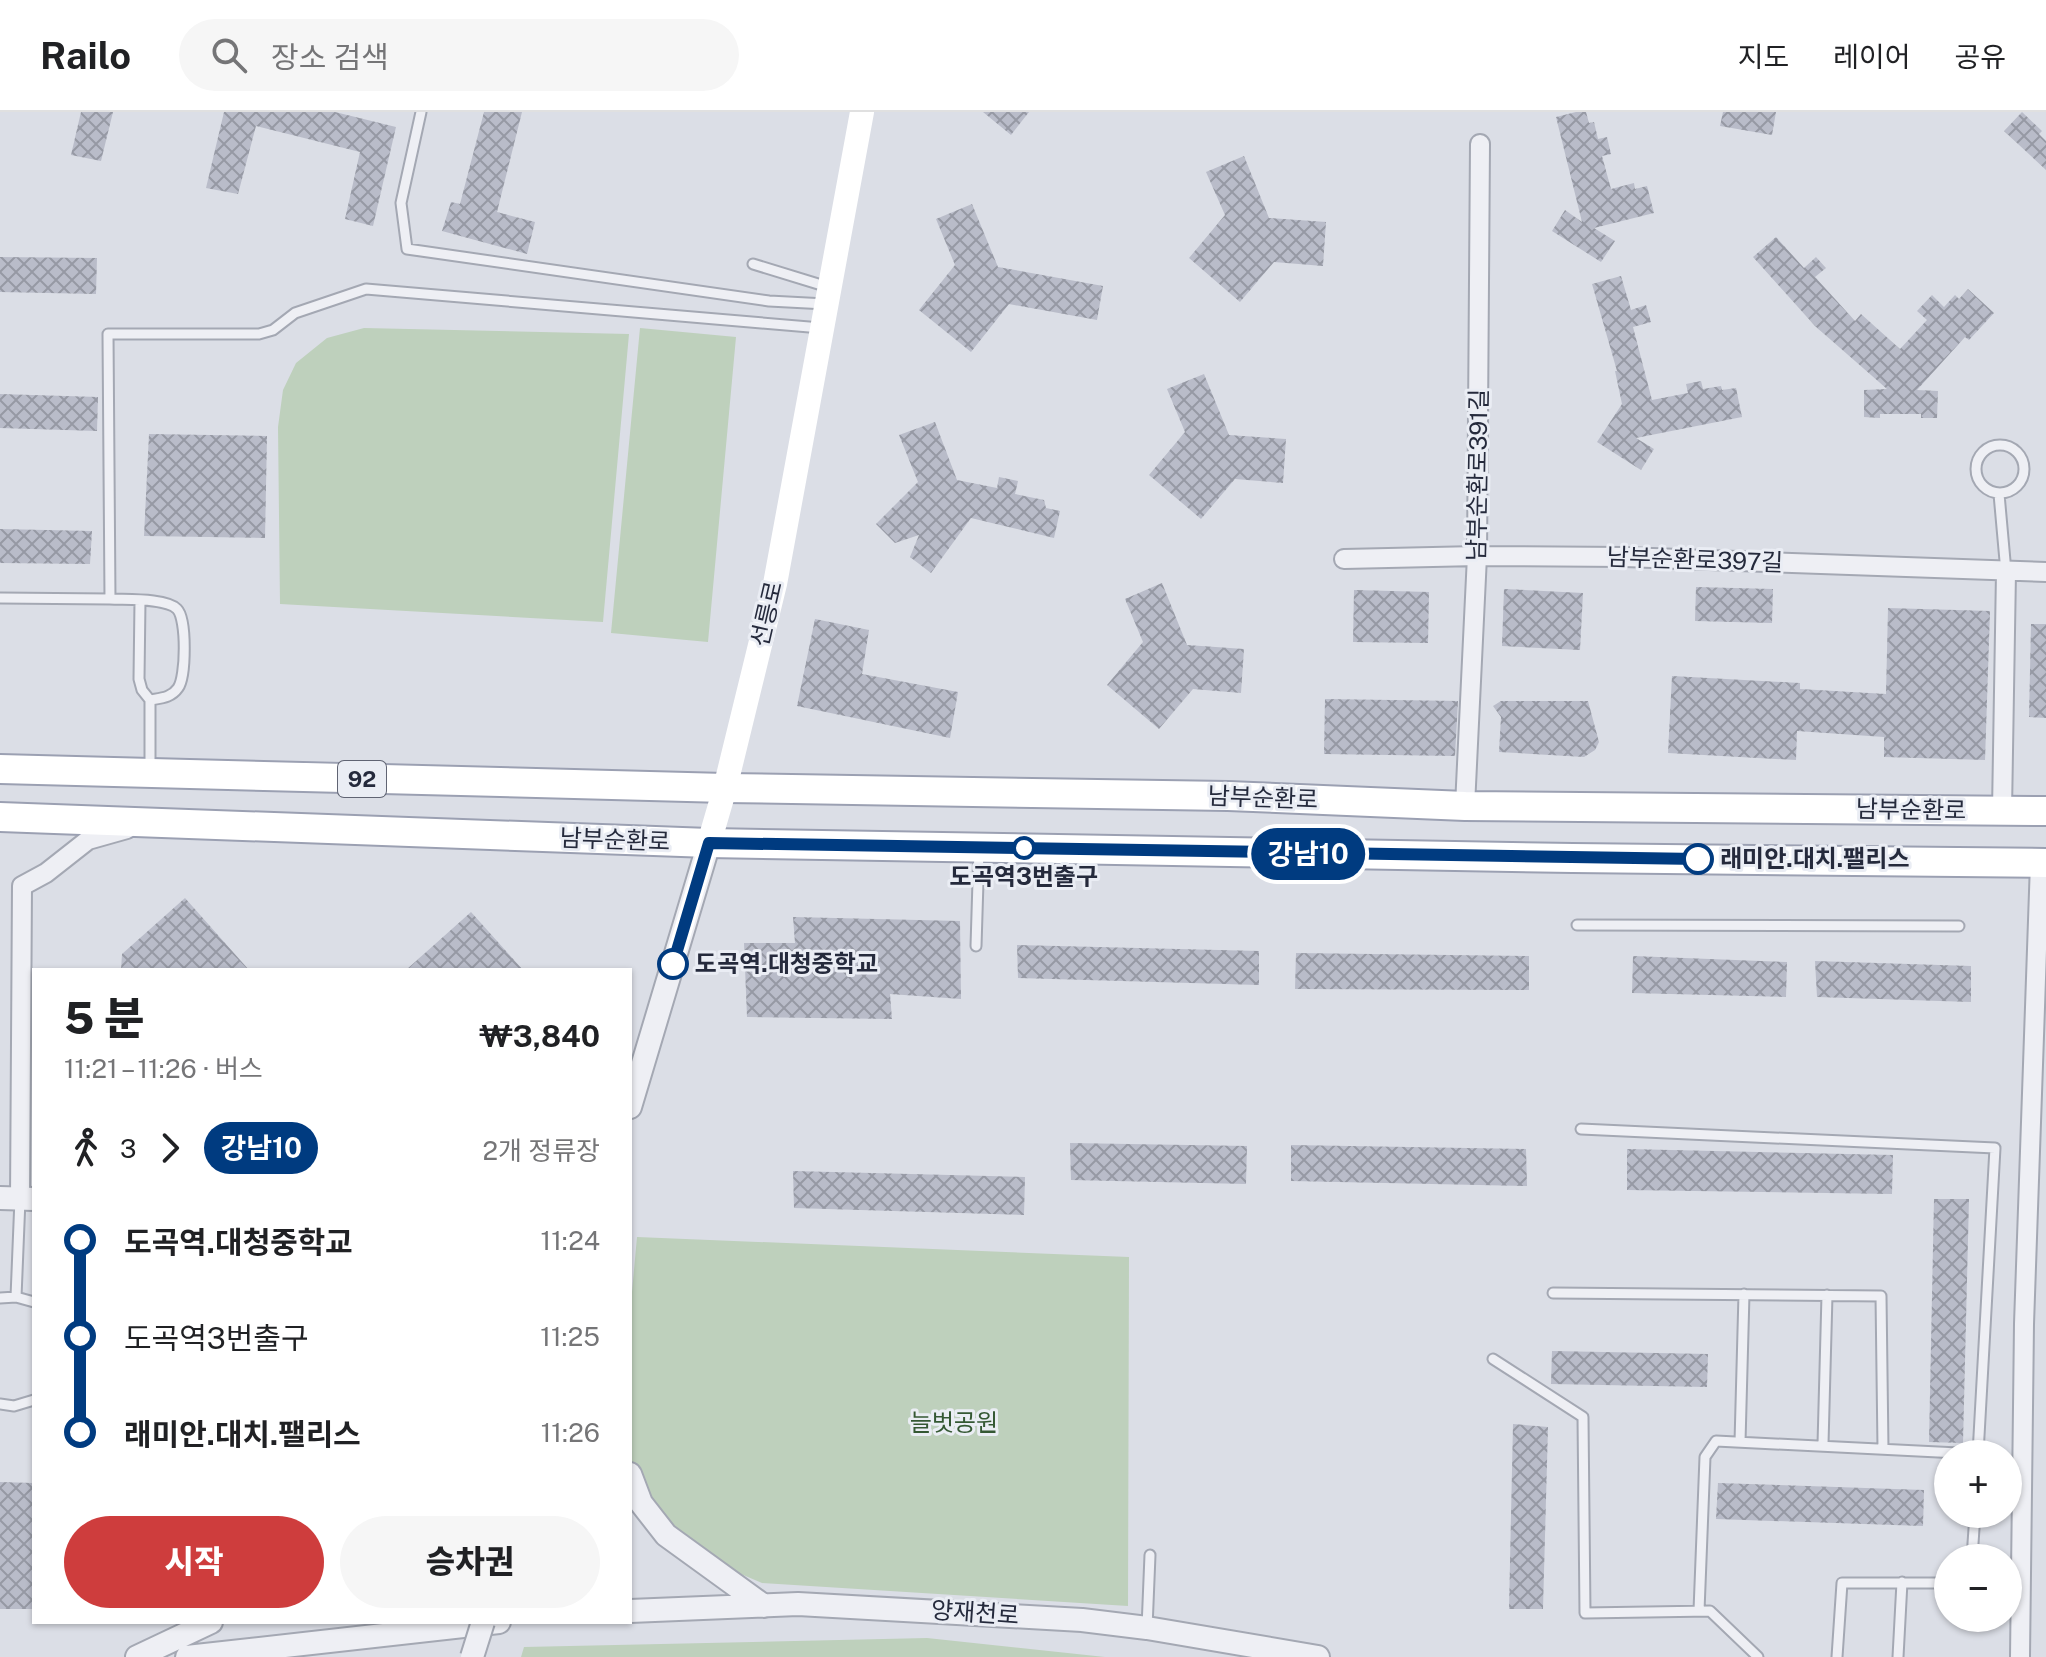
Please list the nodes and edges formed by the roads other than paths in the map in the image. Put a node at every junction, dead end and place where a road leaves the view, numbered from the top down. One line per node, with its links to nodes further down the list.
1 (421, 112): 5 (lane)
2 (862, 112): 5 (main road, 선릉로)
3 (1480, 144): 7 (street, 남부순환로391길)
4 (753, 264): 5 (lane)
5 (825, 306): 12 (lane); 17 (main road, 선릉로)
6 (1999, 494): 6 (lane); 9 (lane)
7 (1477, 556): 8 (street, 남부순환로397길); 9 (street, 남부순환로397길); 18 (street, 남부순환로391길)
8 (1344, 559)
9 (2006, 572): 10 (street, 남부순환로397길); 19 (street)
10 (2046, 572)
11 (0, 598): 12 (lane)
12 (110, 599): 13 (lane)
13 (140, 601): 14 (lane); 14 (lane)
14 (150, 700): 16 (lane)
15 (0, 769): 16 (main road, 남부순환로 / 92)
16 (150, 773): 17 (main road, 남부순환로 / 92)
17 (725, 788): 18 (main road, 남부순환로 / 92); 23 (main road, 선릉로)
18 (1465, 806): 19 (main road, 남부순환로 / 92)
19 (2002, 811): 20 (main road, 남부순환로 / 92)
20 (2046, 811)
21 (0, 817): 22 (main road, 남부순환로 / 92)
22 (149, 823): 23 (main road, 남부순환로 / 92); 31 (street)
23 (709, 843): 24 (main road, 남부순환로 / 92); 29 (street, 선릉로)
24 (979, 848): 25 (main road, 남부순환로 / 92); 28 (lane)
25 (2043, 863): 64 (street)
26 (1577, 925): 27 (lane)
27 (1959, 926)
28 (976, 946)
29 (632, 1100)
30 (1581, 1129): 41 (lane)
31 (18, 1199): 35 (lane)
32 (1553, 1293): 33 (lane)
33 (1744, 1294): 34 (lane); 42 (lane)
34 (1827, 1295): 43 (lane); 44 (lane)
35 (16, 1297): 36 (lane); 37 (lane)
36 (0, 1298)
37 (32, 1301)
38 (1493, 1359): 52 (lane)
39 (32, 1401): 40 (lane)
40 (0, 1404)
41 (1979, 1440)
42 (1740, 1442): 43 (lane); 52 (lane)
43 (1823, 1444): 44 (lane)
44 (1883, 1449): 45 (lane)
45 (1934, 1452)
46 (632, 1479): 50 (street)
47 (1150, 1555): 56 (lane)
48 (1902, 1582): 49 (lane); 62 (lane); 63 (lane)
49 (1934, 1583)
50 (764, 1606): 51 (street, 양재천로); 56 (street, 양재천로)
51 (632, 1611)
52 (1699, 1611): 61 (lane)
53 (207, 1624): 57 (street)
54 (481, 1624): 58 (street)
55 (482, 1624): 59 (street, bridge)
56 (1147, 1628): 60 (street, 양재천로)
57 (137, 1657)
58 (187, 1657)
59 (472, 1657)
60 (1318, 1657)
61 (1758, 1657)
62 (1837, 1657)
63 (1898, 1657)
64 (2020, 1657)

